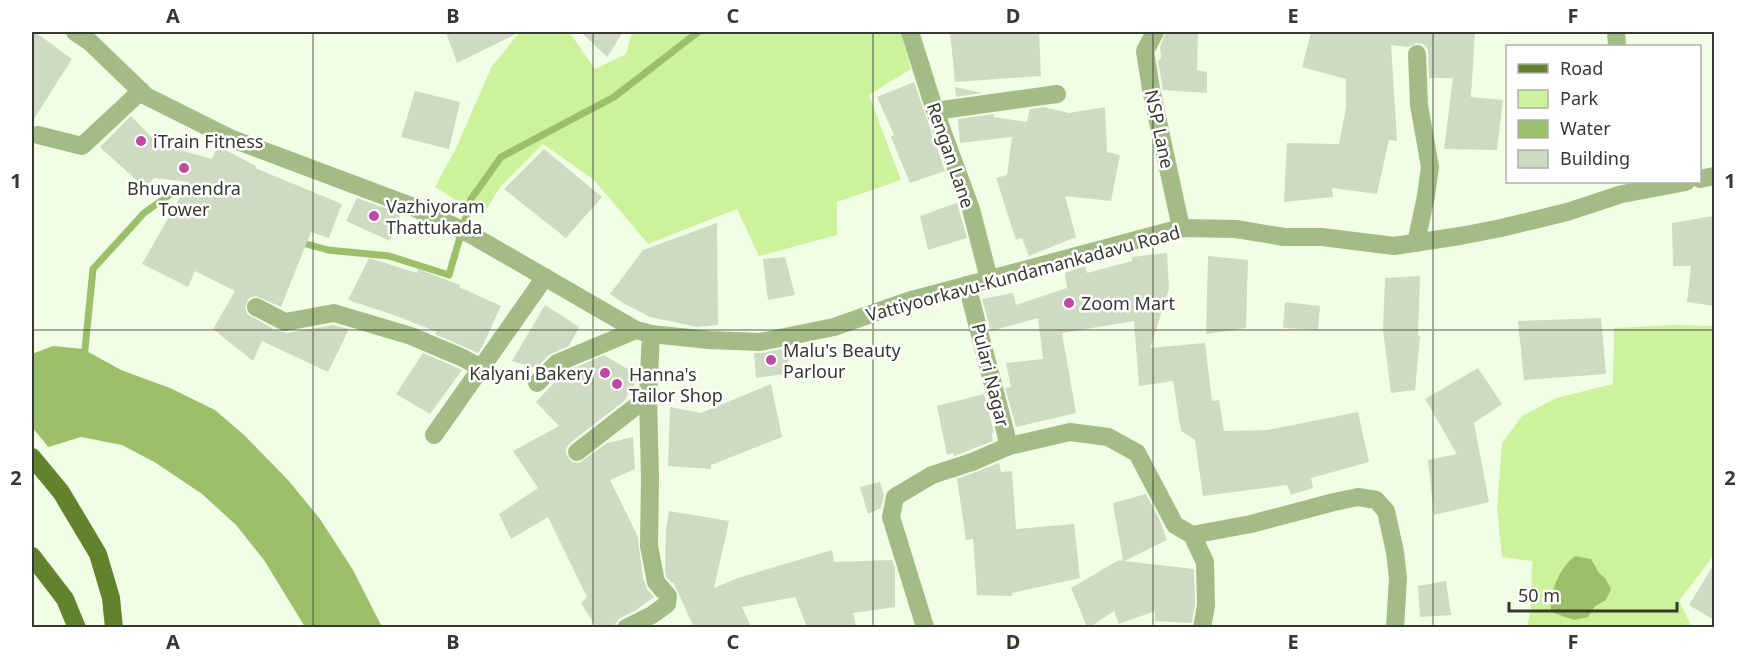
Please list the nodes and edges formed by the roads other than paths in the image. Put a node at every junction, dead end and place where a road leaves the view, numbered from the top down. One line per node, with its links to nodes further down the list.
1 (75, 32): 5 (street, Vattiyoorkavu-Kundamankadavu Road)
2 (910, 32): 7 (street, Rengan Lane)
3 (1155, 32): 11 (street, NSP Lane)
4 (1417, 54): 12 (street)
5 (141, 91): 8 (street); 13 (street, Vattiyoorkavu-Kundamankadavu Road)
6 (1057, 94): 7 (street)
7 (935, 111): 14 (street, Rengan Lane)
8 (38, 135)
9 (1675, 183): 10 (street, Vattiyoorkavu-Kundamankadavu Road)
10 (1622, 188): 12 (street, Vattiyoorkavu-Kundamankadavu Road)
11 (1181, 228): 12 (street, Vattiyoorkavu-Kundamankadavu Road); 14 (street, Vattiyoorkavu-Kundamankadavu Road)
12 (1416, 243)
13 (545, 277): 17 (street, Vattiyoorkavu-Kundamankadavu Road); 18 (street)
14 (990, 279): 15 (street, Vattiyoorkavu-Kundamankadavu Road)
15 (967, 285): 17 (street, Vattiyoorkavu-Kundamankadavu Road); 22 (street, Pulari Nagar)
16 (256, 307): 18 (street)
17 (643, 332): 19 (street); 20 (street)
18 (481, 368): 21 (street)
19 (537, 383)
20 (648, 397): 23 (street); 29 (street)
21 (434, 435)
22 (1009, 446): 25 (street, Pulari Nagar); 30 (street)
23 (577, 452)
24 (32, 457): 28 (main road)
25 (1192, 535): 31 (street); 32 (street)
26 (32, 556): 27 (main road)
27 (77, 627)
28 (114, 627)
29 (626, 627)
30 (925, 627)
31 (1202, 627)
32 (1395, 627)

